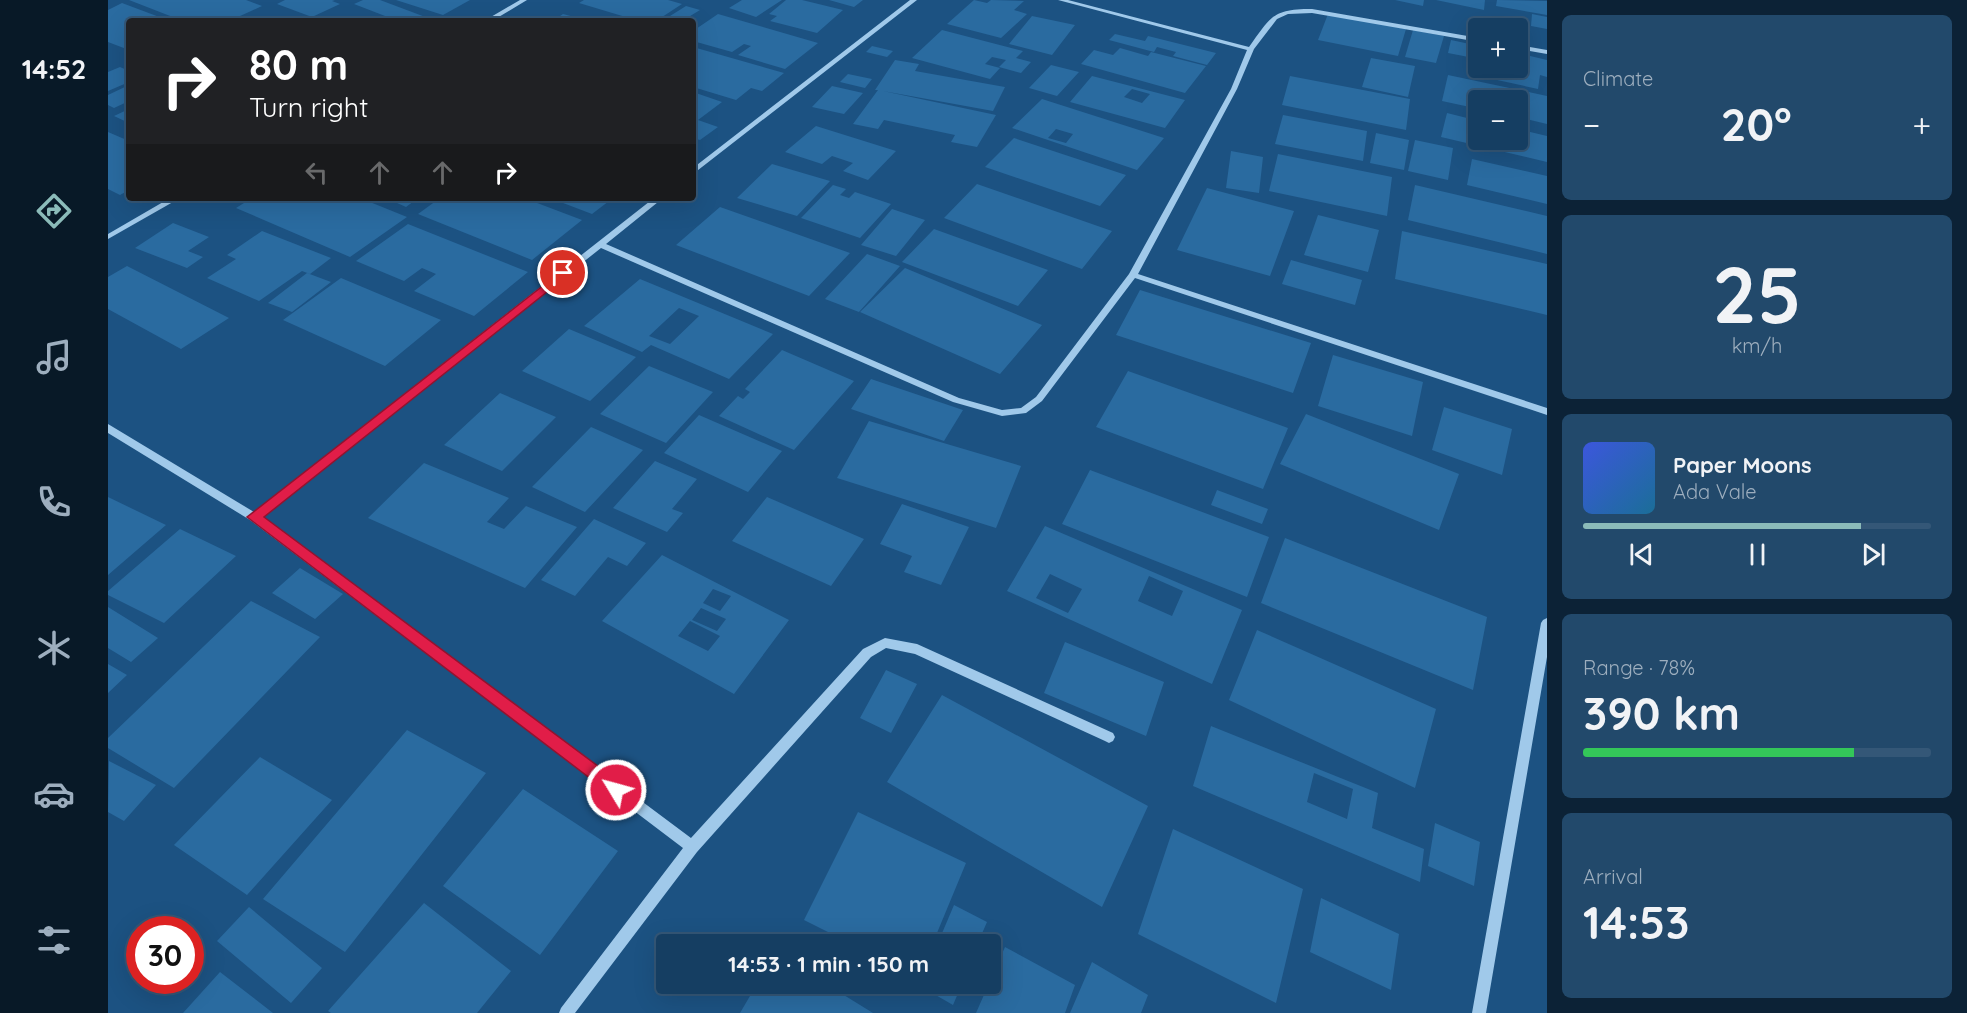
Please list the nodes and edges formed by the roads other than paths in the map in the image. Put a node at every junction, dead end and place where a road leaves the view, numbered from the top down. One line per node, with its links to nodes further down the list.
1 (524, 0): 4 (street)
2 (914, 0): 9 (street)
3 (1061, 0): 6 (street)
4 (492, 18)
5 (1468, 38): 6 (street)
6 (1251, 49): 14 (street)
7 (1528, 49): 8 (street)
8 (1547, 52)
9 (696, 170)
10 (171, 201): 12 (street)
11 (655, 201): 13 (street)
12 (108, 237)
13 (599, 244): 14 (street); 17 (street)
14 (1133, 274): 15 (street)
15 (1547, 412)
16 (108, 428): 17 (street)
17 (254, 517): 20 (street)
18 (1547, 623): 22 (street)
19 (1109, 737): 20 (street)
20 (692, 847): 21 (street)
21 (566, 1013)
22 (1479, 1013)

